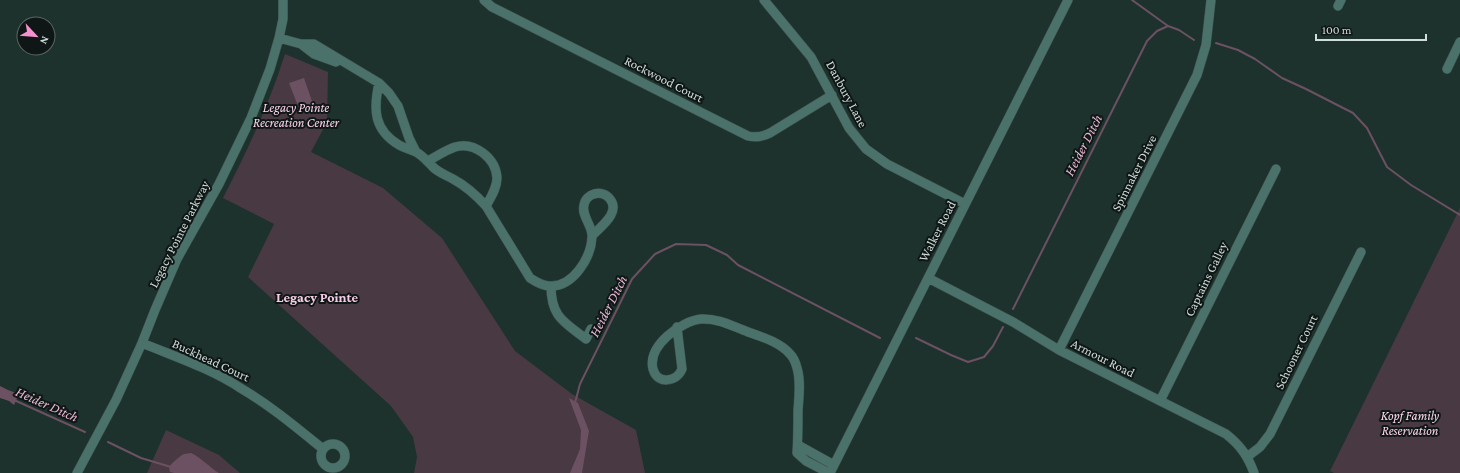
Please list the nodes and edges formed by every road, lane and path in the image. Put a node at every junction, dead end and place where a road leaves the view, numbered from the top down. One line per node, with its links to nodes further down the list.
1 (283, 0): 6 (street, Legacy Pointe Parkway)
2 (484, 0): 10 (street, Rockwood Court)
3 (764, 0): 10 (street, Danbury Lane)
4 (1068, 0): 14 (street, Walker Road)
5 (1211, 0): 23 (street, Spinnaker Drive)
6 (279, 38): 9 (street); 22 (street, Legacy Pointe Parkway)
7 (1460, 42): 8 (street)
8 (1447, 69)
9 (379, 83): 11 (street); 11 (street)
10 (832, 95): 14 (street, Danbury Lane)
11 (416, 152): 12 (street)
12 (428, 161): 15 (street); 15 (street)
13 (1276, 169): 24 (street, Captains Galley)
14 (965, 204): 18 (street, Walker Road)
15 (486, 206): 19 (street)
16 (592, 236): 19 (street)
17 (1361, 252): 26 (street, Schooner Court)
18 (928, 278): 23 (street, Armour Road); 27 (street, Walker Road)
19 (551, 286): 21 (street)
20 (677, 327): 20 (street); 27 (street)
21 (591, 329)
22 (142, 343): 25 (street, Buckhead Court); 28 (street, Legacy Pointe Parkway)
23 (1059, 350): 24 (street, Armour Road)
24 (1160, 401): 26 (street, Armour Road)
25 (323, 449)
26 (1247, 457): 29 (street, Armour Road)
27 (833, 471)
28 (76, 473)
29 (1254, 473)

